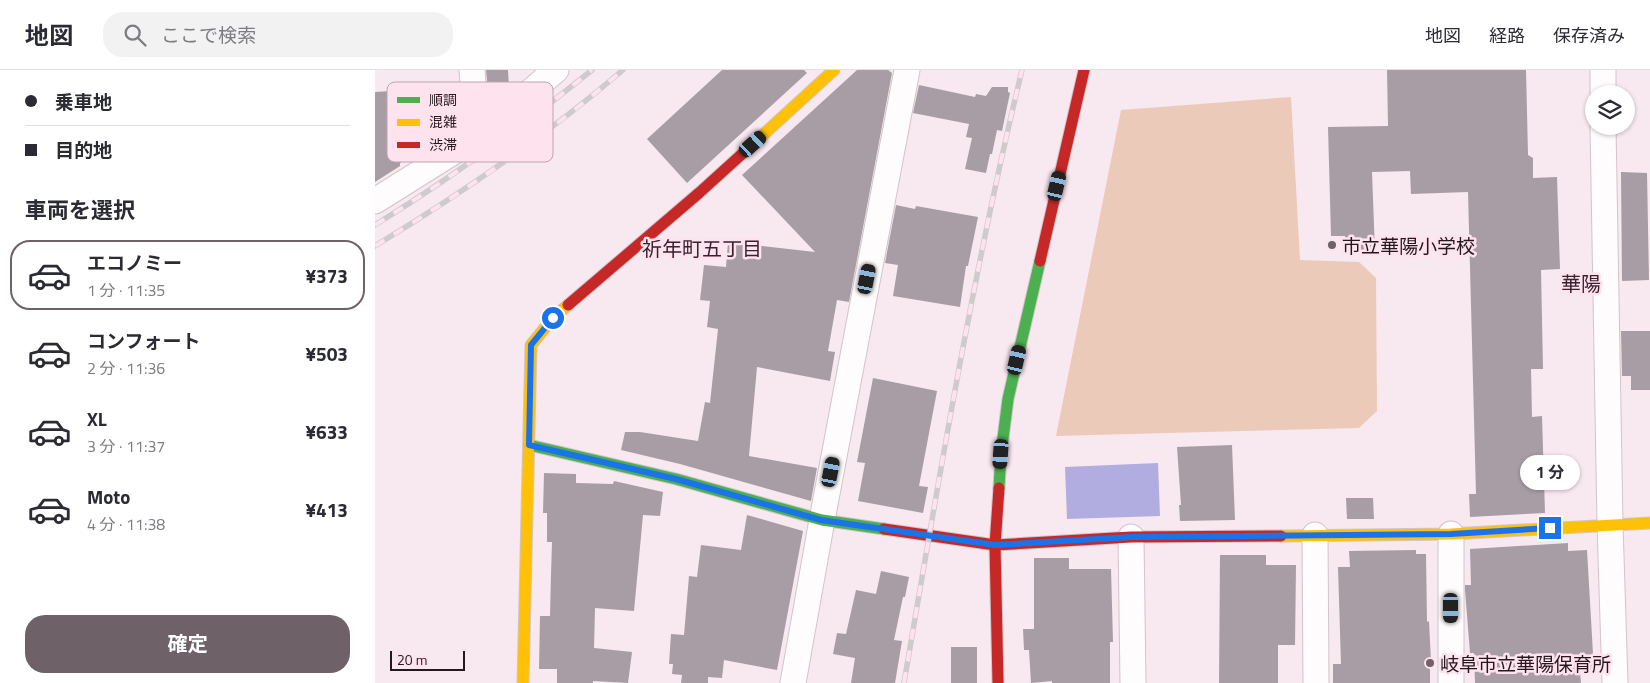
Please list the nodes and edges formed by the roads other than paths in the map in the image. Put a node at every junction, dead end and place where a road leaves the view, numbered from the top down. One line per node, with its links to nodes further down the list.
1 (556, 70): 6 (street)
2 (833, 70): 11 (street)
3 (907, 70): 12 (street)
4 (1084, 70): 18 (street)
5 (1603, 70): 7 (street)
6 (542, 82)
7 (1603, 85)
8 (1603, 135): 14 (street)
9 (437, 162): 10 (street)
10 (375, 201)
11 (529, 445): 12 (street); 19 (street)
12 (821, 520): 18 (street); 20 (street)
13 (1650, 523): 14 (street)
14 (1610, 524): 15 (street); 25 (street)
15 (1451, 534): 16 (street); 24 (street)
16 (1315, 535): 17 (street); 23 (street)
17 (1131, 537): 18 (street); 22 (street)
18 (995, 545): 21 (street)
19 (523, 683)
20 (793, 683)
21 (997, 683)
22 (1133, 683)
23 (1316, 683)
24 (1451, 683)
25 (1615, 683)

